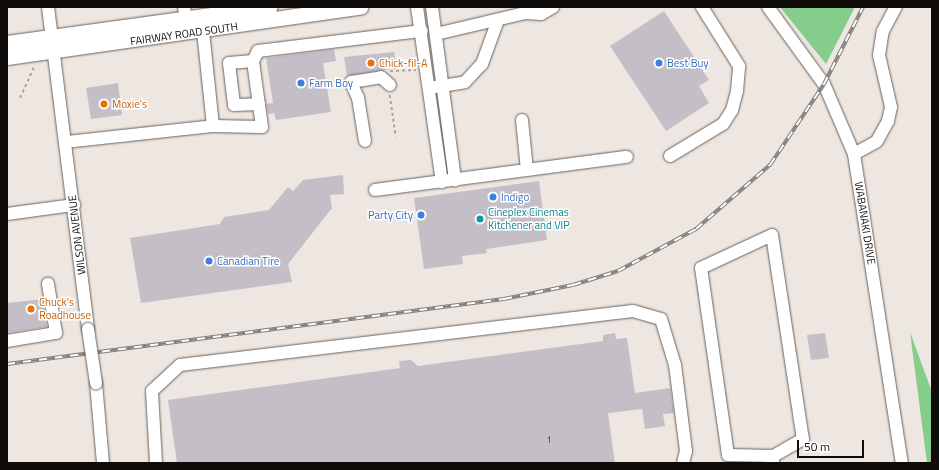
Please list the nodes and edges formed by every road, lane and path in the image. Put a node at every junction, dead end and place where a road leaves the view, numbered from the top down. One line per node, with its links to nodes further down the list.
1 (48, 7): 15 (street, WILSON AVENUE)
2 (270, 7): 10 (main road, FAIRWAY ROAD SOUTH)
3 (360, 7): 12 (main road, FAIRWAY ROAD SOUTH)
4 (417, 7): 13 (street)
5 (432, 7): 14 (street)
6 (553, 7): 11 (street)
7 (702, 7): 31 (street)
8 (768, 7): 30 (street, WABANAKI DRIVE)
9 (896, 7): 30 (street)
10 (185, 13): 15 (main road, FAIRWAY ROAD SOUTH)
11 (498, 20): 14 (street); 22 (street)
12 (203, 31): 17 (main road, FAIRWAY ROAD SOUTH); 27 (street)
13 (422, 31): 19 (street); 23 (street)
14 (436, 34): 22 (street)
15 (51, 36): 16 (main road, FAIRWAY ROAD SOUTH); 17 (street, WILSON AVENUE)
16 (7, 43)
17 (52, 52): 18 (main road, FAIRWAY ROAD SOUTH); 29 (street, WILSON AVENUE)
18 (7, 57)
19 (253, 61): 25 (street); 25 (street)
20 (35, 65): 24 (path)
21 (390, 85): 28 (street)
22 (443, 86): 23 (street); 34 (street)
23 (430, 88): 35 (street)
24 (20, 98)
25 (259, 104): 27 (street)
26 (522, 120): 33 (street)
27 (213, 126): 29 (street)
28 (362, 141)
29 (66, 142): 37 (street, WILSON AVENUE)
30 (854, 154): 46 (street, WABANAKI DRIVE)
31 (670, 156)
32 (627, 157): 33 (street)
33 (527, 170): 34 (street)
34 (455, 180): 35 (street)
35 (442, 182): 36 (street)
36 (375, 190)
37 (74, 205): 38 (street); 43 (street, WILSON AVENUE, bridge)
38 (7, 214)
39 (48, 284): 40 (street)
40 (7, 341)
41 (932, 447): 47 (path)
42 (773, 460): 42 (street)
43 (102, 463)
44 (156, 463): 45 (street)
45 (683, 463)
46 (902, 463)
47 (930, 463)

